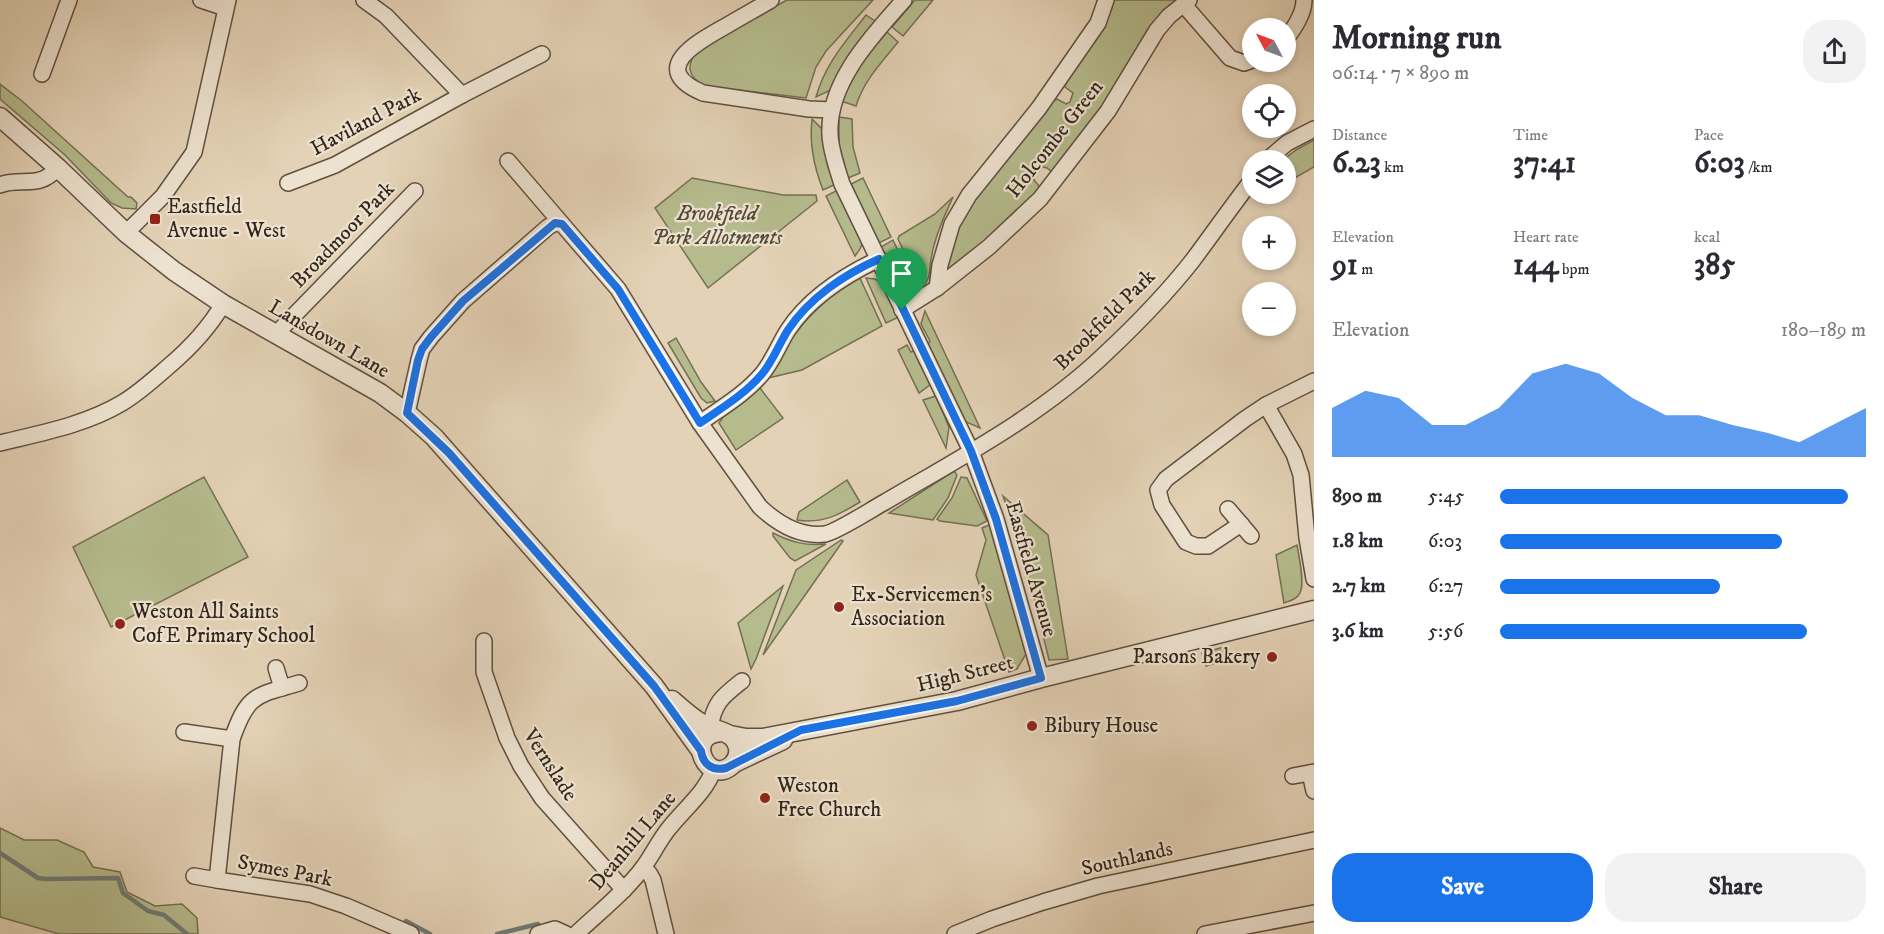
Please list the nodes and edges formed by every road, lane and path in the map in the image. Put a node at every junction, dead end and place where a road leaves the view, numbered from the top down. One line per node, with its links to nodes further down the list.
1 (69, 0): 13 (street)
2 (201, 0): 9 (street)
3 (364, 0): 14 (street, Haviland Park)
4 (771, 0): 15 (street)
5 (904, 0): 15 (street, Eastfield Avenue)
6 (1106, 0): 28 (street, Holcombe Green)
7 (1304, 0): 10 (street)
8 (1186, 2): 12 (street); 28 (street, Holcombe Green)
9 (226, 4): 26 (street)
10 (1296, 23)
11 (542, 54): 14 (street, Haviland Park)
12 (1242, 62)
13 (43, 76)
14 (462, 95): 21 (street, Haviland Park)
15 (832, 110): 27 (street, Eastfield Avenue)
16 (0, 117): 20 (street, Lansdown Lane)
17 (1314, 129): 18 (street)
18 (1279, 150)
19 (508, 161): 25 (street, Brookfield Park)
20 (58, 168): 22 (street); 26 (street, Lansdown Lane)
21 (288, 183)
22 (0, 185)
23 (415, 190): 31 (street, Broadmoor Park)
24 (1242, 194): 37 (street, Brookfield Park)
25 (562, 224): 34 (street); 35 (street, Brookfield Park)
26 (126, 233): 29 (street, Lansdown Lane)
27 (879, 259): 30 (street, Eastfield Avenue); 35 (street)
28 (937, 288): 30 (street, Holcombe Green)
29 (223, 304): 31 (street, Lansdown Lane); 36 (street)
30 (902, 310): 37 (street, Eastfield Avenue)
31 (276, 334): 34 (street, Lansdown Lane)
32 (1314, 381): 33 (street)
33 (1266, 405): 38 (street); 39 (street)
34 (407, 413): 46 (street, Lansdown Lane)
35 (700, 423): 37 (street, Brookfield Park)
36 (0, 443)
37 (971, 451): 43 (street, Eastfield Avenue)
38 (1228, 509)
39 (1314, 579)
40 (1314, 610): 43 (street, High Street)
41 (484, 641): 62 (street, Vernslade)
42 (276, 668): 47 (street)
43 (1041, 678): 48 (street, High Street)
44 (742, 681): 50 (street)
45 (299, 683): 47 (street, Symes Park)
46 (654, 686): 50 (street, Lansdown Lane); 52 (street, Lansdown Lane)
47 (282, 688): 51 (street, Symes Park)
48 (801, 730): 50 (street, High Street); 53 (street, High Street)
49 (184, 732): 51 (street)
50 (721, 732): 52 (street); 53 (street)
51 (232, 739): 61 (street, Symes Park)
52 (701, 751): 54 (street)
53 (734, 763): 54 (street)
54 (714, 769): 59 (street, Deanhill Lane)
55 (1312, 772): 56 (street); 57 (street)
56 (1293, 776)
57 (1314, 791)
58 (1314, 840): 69 (street, Southlands)
59 (642, 869): 62 (street, Deanhill Lane); 68 (street)
60 (194, 876): 61 (street, Symes Park)
61 (217, 879): 64 (street, Symes Park)
62 (624, 890): 67 (street, Deanhill Lane)
63 (1314, 914): 70 (street)
64 (409, 934)
65 (538, 934): 66 (street)
66 (566, 934)
67 (576, 934)
68 (666, 934)
69 (955, 934)
70 (1205, 934)

